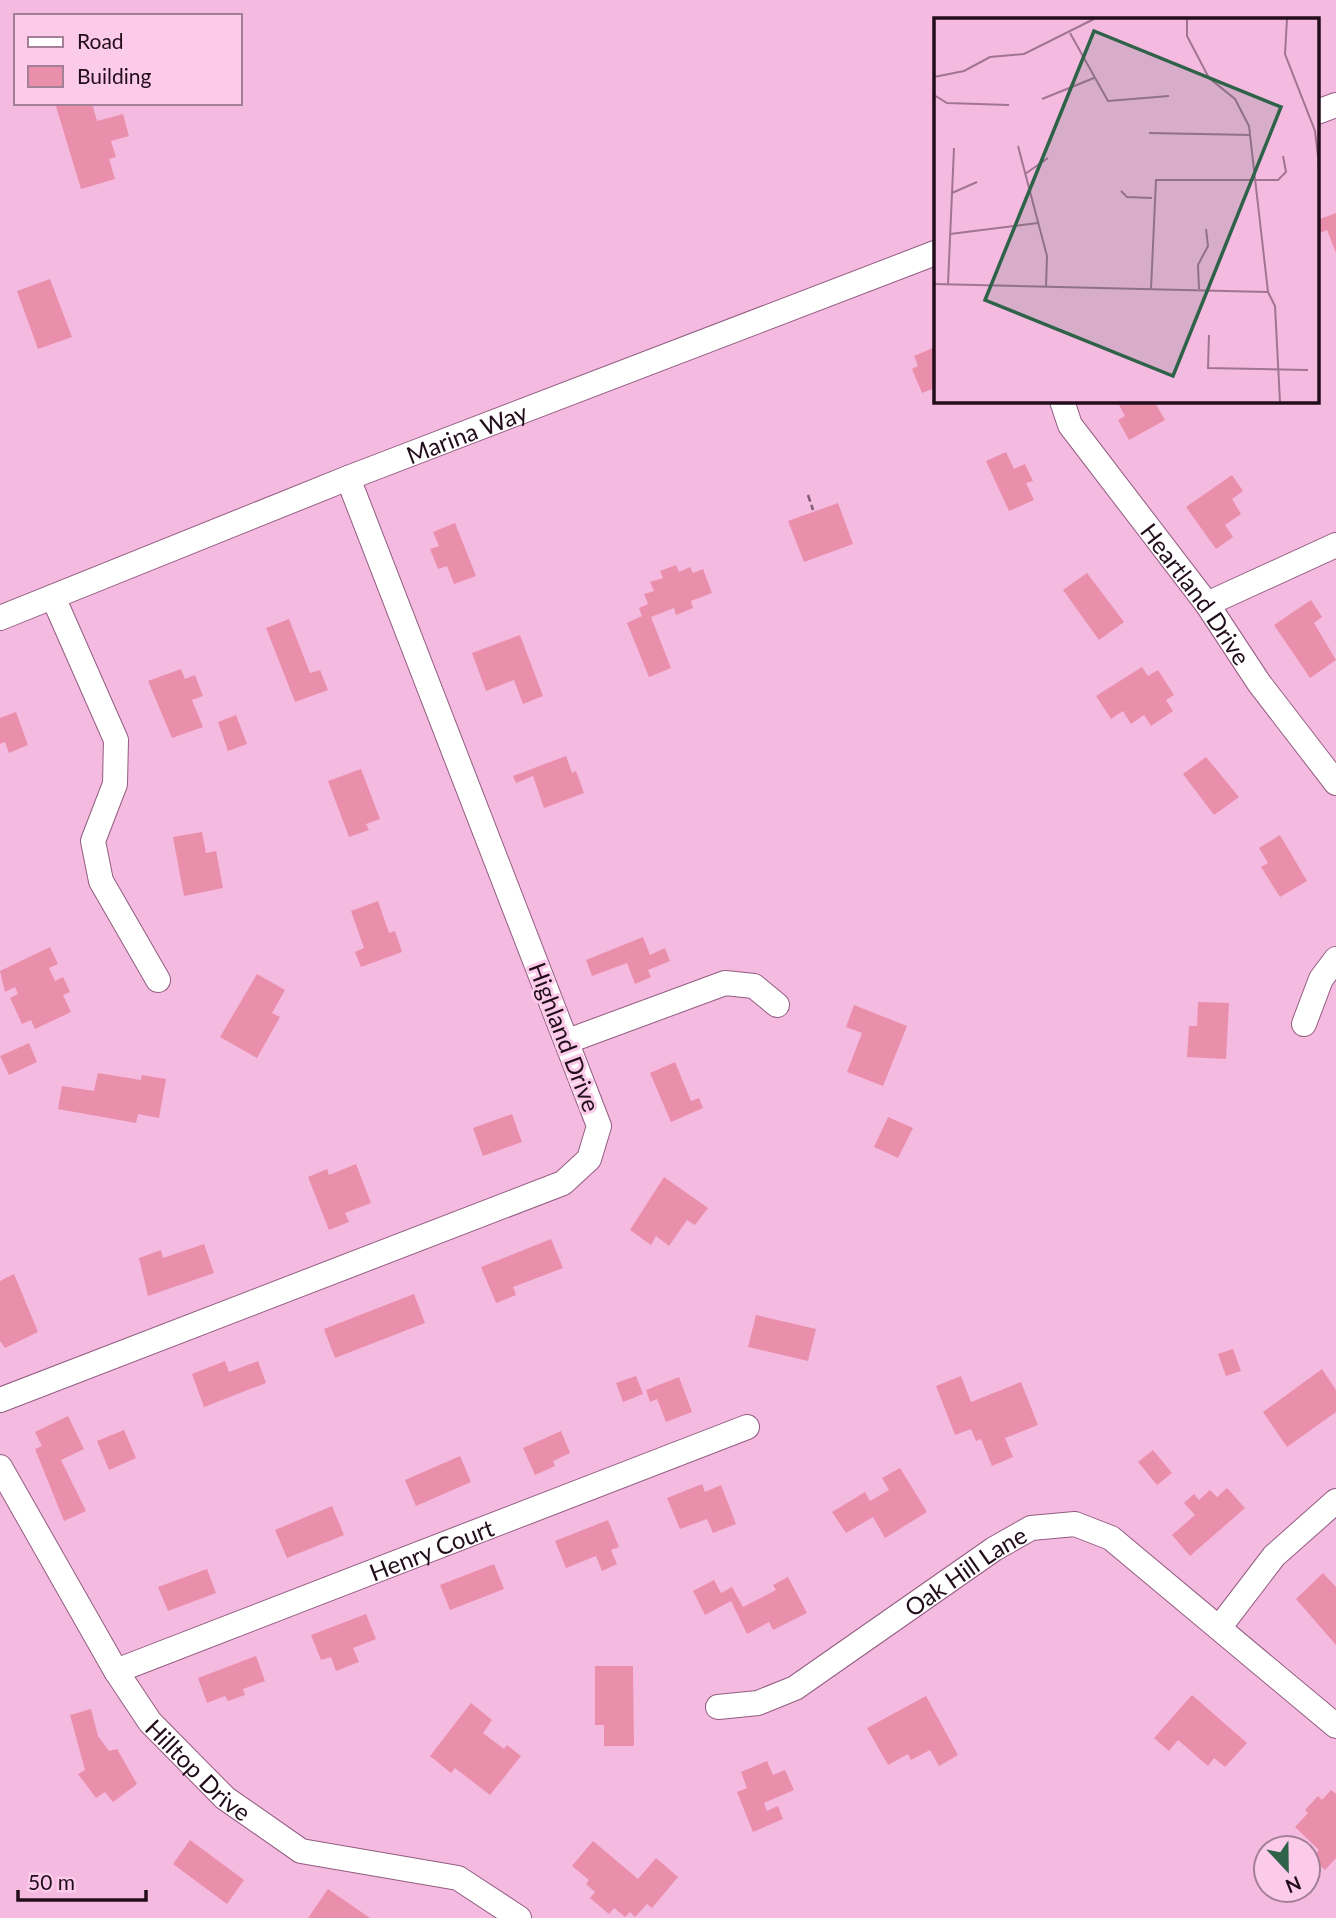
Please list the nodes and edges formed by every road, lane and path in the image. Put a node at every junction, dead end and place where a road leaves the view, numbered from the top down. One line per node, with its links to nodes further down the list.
1 (1336, 105): 2 (street)
2 (1318, 112)
3 (934, 253): 5 (street, Marina Way)
4 (1062, 402): 10 (street, Heartland Drive)
5 (348, 478): 9 (street, Marina Way); 17 (street, Highland Drive)
6 (808, 495): 7 (path)
7 (813, 510)
8 (1336, 545): 10 (street)
9 (53, 597): 11 (street, Marina Way); 14 (street)
10 (1207, 604): 12 (street, Heartland Drive)
11 (0, 618)
12 (1336, 783)
13 (1336, 959): 16 (street)
14 (158, 980)
15 (777, 1005): 17 (street)
16 (1304, 1024)
17 (568, 1041): 18 (street, Highland Drive)
18 (0, 1400)
19 (747, 1427): 23 (street, Henry Court)
20 (0, 1467): 23 (street, Hilltop Drive)
21 (1336, 1501): 22 (street)
22 (1219, 1628): 24 (street, Oak Hill Lane); 25 (street, Oak Hill Lane)
23 (116, 1671): 26 (street, Hilltop Drive)
24 (718, 1707)
25 (1336, 1726)
26 (519, 1918)

